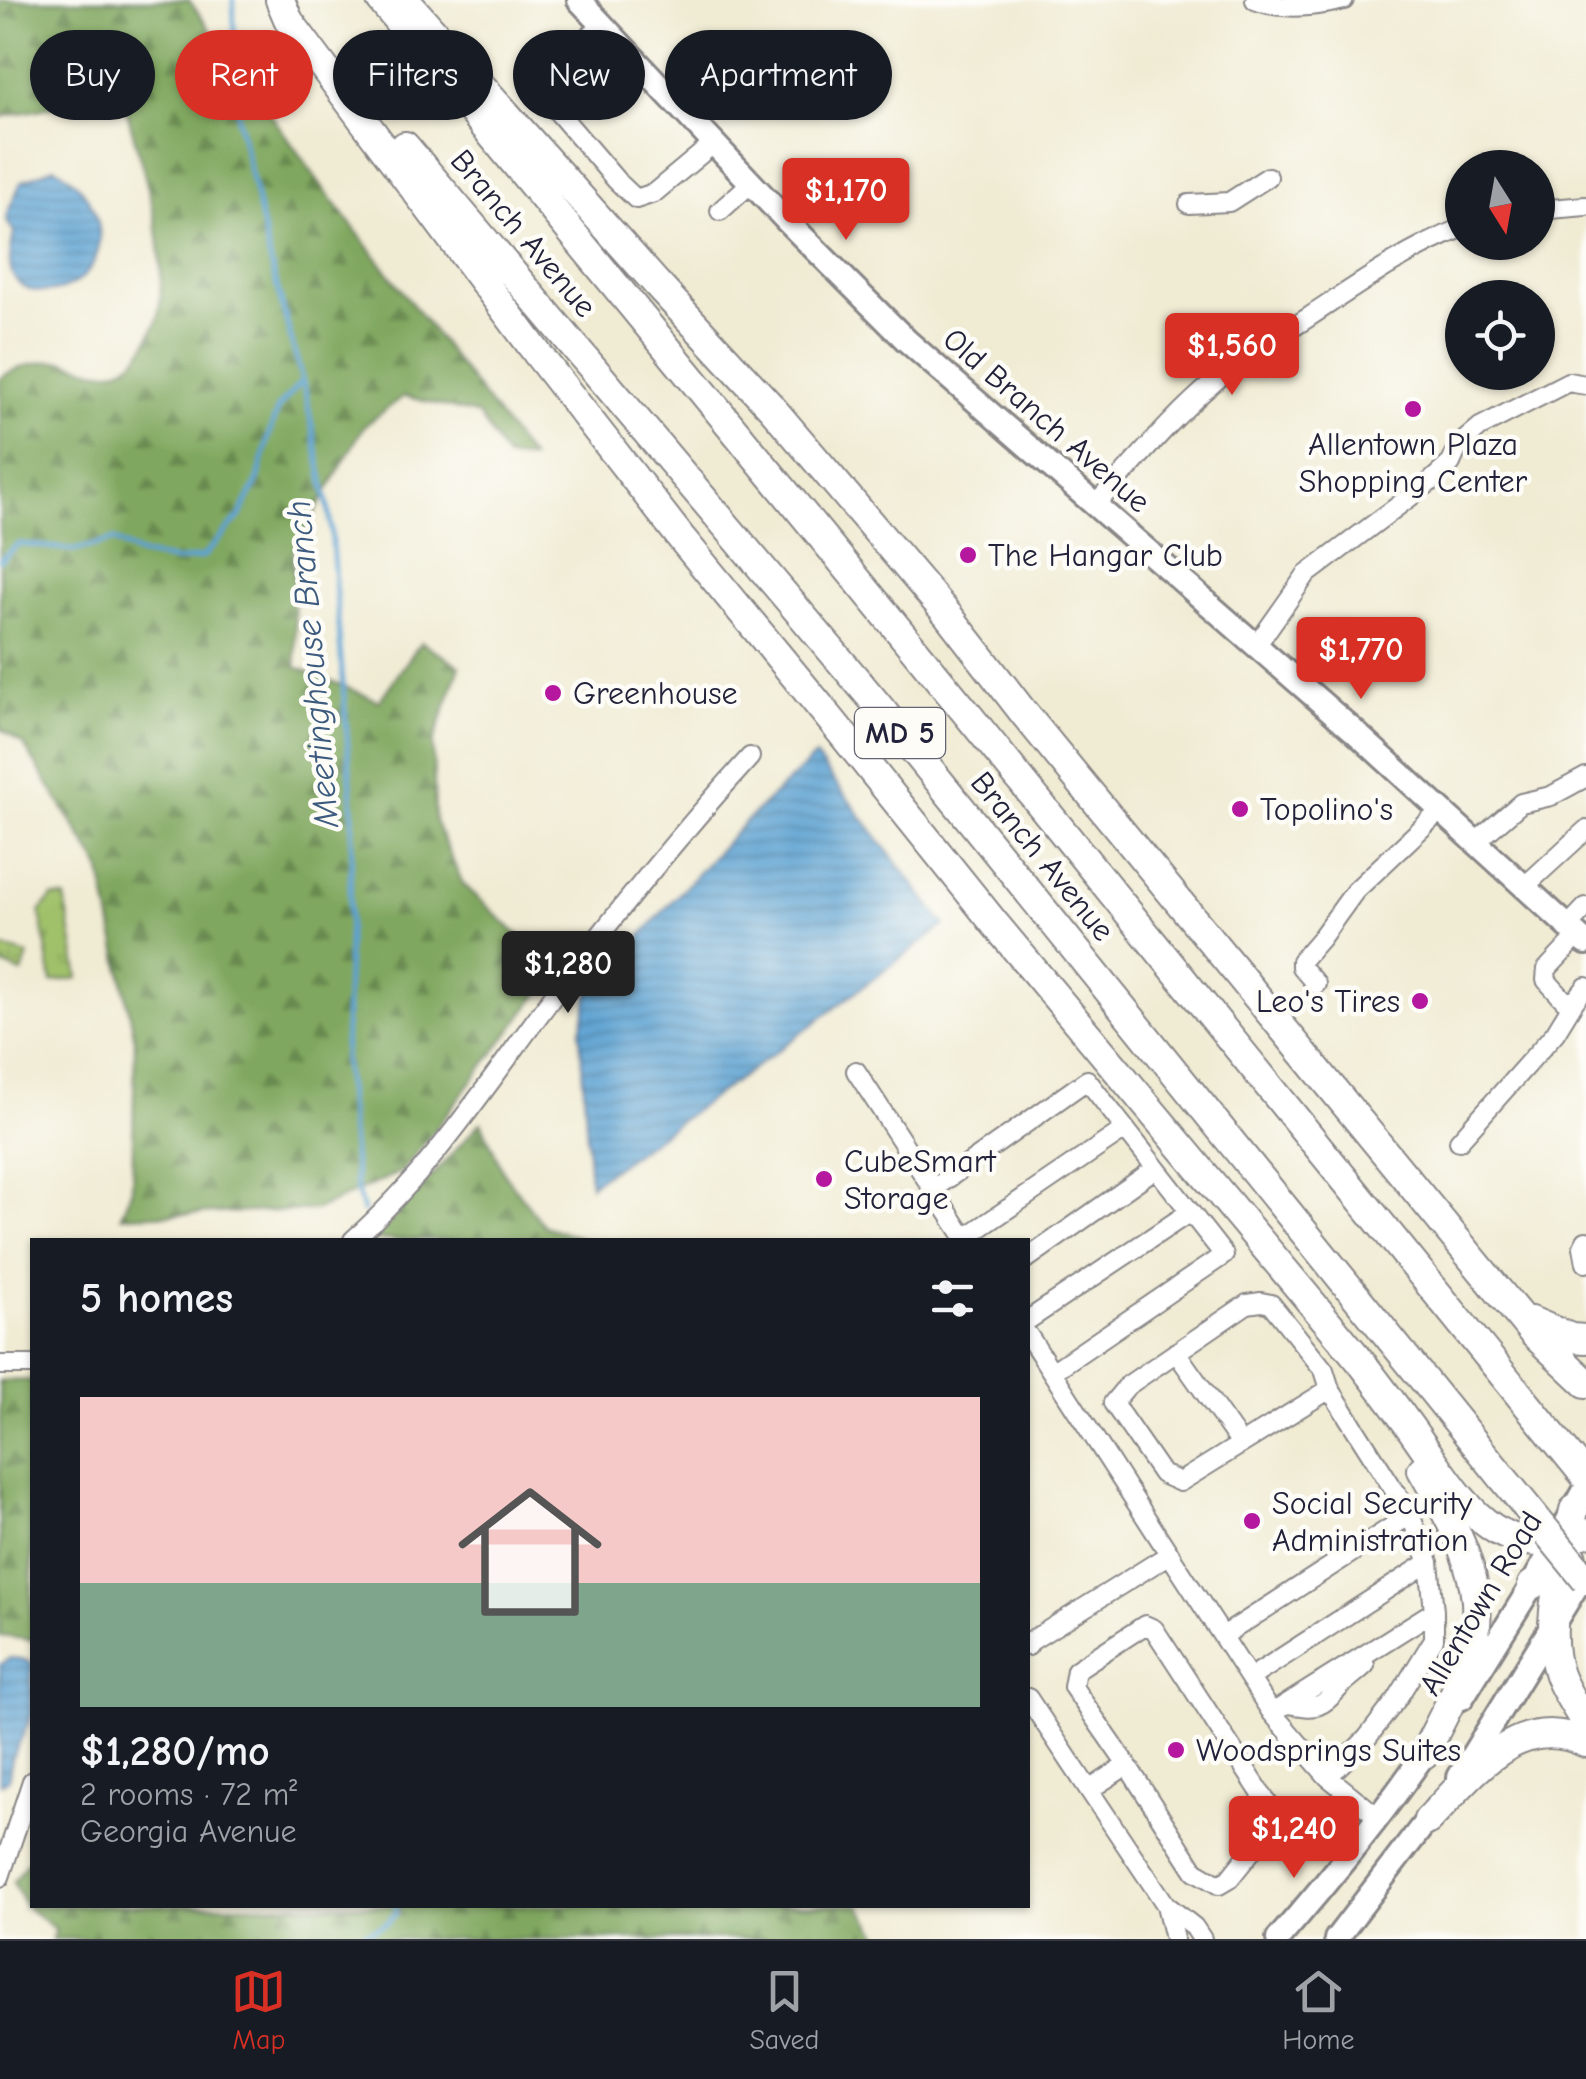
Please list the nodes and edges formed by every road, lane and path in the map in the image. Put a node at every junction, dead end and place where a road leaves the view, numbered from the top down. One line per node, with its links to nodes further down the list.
1 (281, 0): 43 (highway); 59 (highway, Branch Avenue / MD 5, bridge)
2 (381, 0): 54 (highway, Branch Avenue / MD 5)
3 (406, 0): 42 (highway)
4 (580, 0): 7 (main road, Old Branch Avenue)
5 (1255, 0): 6 (street)
6 (1344, 0)
7 (603, 24): 8 (main road, Old Branch Avenue); 8 (street)
8 (714, 144): 10 (main road, Old Branch Avenue)
9 (1268, 177): 11 (street)
10 (751, 183): 14 (street); 17 (main road, Old Branch Avenue)
11 (1189, 204)
12 (1586, 206): 13 (street)
13 (1555, 209)
14 (720, 212)
15 (1445, 234): 17 (street)
16 (1586, 386): 18 (street)
17 (1095, 505): 18 (main road, Old Branch Avenue)
18 (1256, 646): 21 (main road, Old Branch Avenue)
19 (750, 757): 36 (street)
20 (1586, 777): 23 (street)
21 (1441, 810): 23 (main road, Old Branch Avenue); 27 (street)
22 (1586, 830): 24 (street)
23 (1476, 842): 24 (main road, Old Branch Avenue)
24 (1525, 886): 26 (main road, Old Branch Avenue)
25 (1586, 907): 26 (street)
26 (1577, 935): 29 (street)
27 (1316, 984)
28 (1586, 986): 29 (street)
29 (1574, 1002): 32 (street)
30 (856, 1071): 34 (street)
31 (1125, 1129): 33 (street); 34 (street); 38 (street)
32 (1459, 1141)
33 (1156, 1168): 35 (street); 40 (street)
34 (933, 1190): 37 (street)
35 (1190, 1212): 44 (street); 50 (street)
36 (354, 1238)
37 (965, 1238)
38 (967, 1238)
39 (1586, 1241): 41 (street)
40 (1030, 1257)
41 (1586, 1263)
42 (1520, 1316): 46 (highway); 51 (highway)
43 (1324, 1318): 56 (highway); 70 (highway)
44 (1030, 1319)
45 (1030, 1337): 50 (street)
46 (1586, 1339)
47 (1176, 1352): 52 (street); 53 (street); 53 (street)
48 (0, 1365): 49 (street)
49 (30, 1365)
50 (1052, 1372): 57 (street)
51 (1586, 1383)
52 (1330, 1389): 53 (street); 55 (street)
53 (1241, 1444)
54 (1586, 1477)
55 (1410, 1515): 58 (street); 63 (street)
56 (1576, 1537): 60 (highway); 62 (highway)
57 (1170, 1554): 63 (street); 64 (street)
58 (1428, 1562): 61 (street); 65 (street)
59 (1586, 1580)
60 (1532, 1585): 70 (main road, Allentown Road)
61 (1434, 1611): 67 (street); 72 (street)
62 (1554, 1626): 68 (highway); 76 (main road)
63 (1223, 1636): 65 (street)
64 (1030, 1642)
65 (1250, 1678): 67 (street)
66 (1030, 1701): 74 (street)
67 (1280, 1708): 72 (street)
68 (1586, 1724)
69 (1586, 1744): 76 (highway)
70 (1424, 1754): 75 (main road, Allentown Road)
71 (1127, 1766): 71 (street); 74 (street)
72 (1328, 1778): 75 (street)
73 (30, 1788): 77 (street)
74 (1089, 1790): 78 (street)
75 (1379, 1818): 81 (main road, Allentown Road)
76 (1428, 1820): 82 (main road)
77 (0, 1876)
78 (1166, 1905): 79 (street); 80 (street)
79 (1174, 1939)
80 (1202, 1939)
81 (1278, 1939)
82 (1336, 1939)

